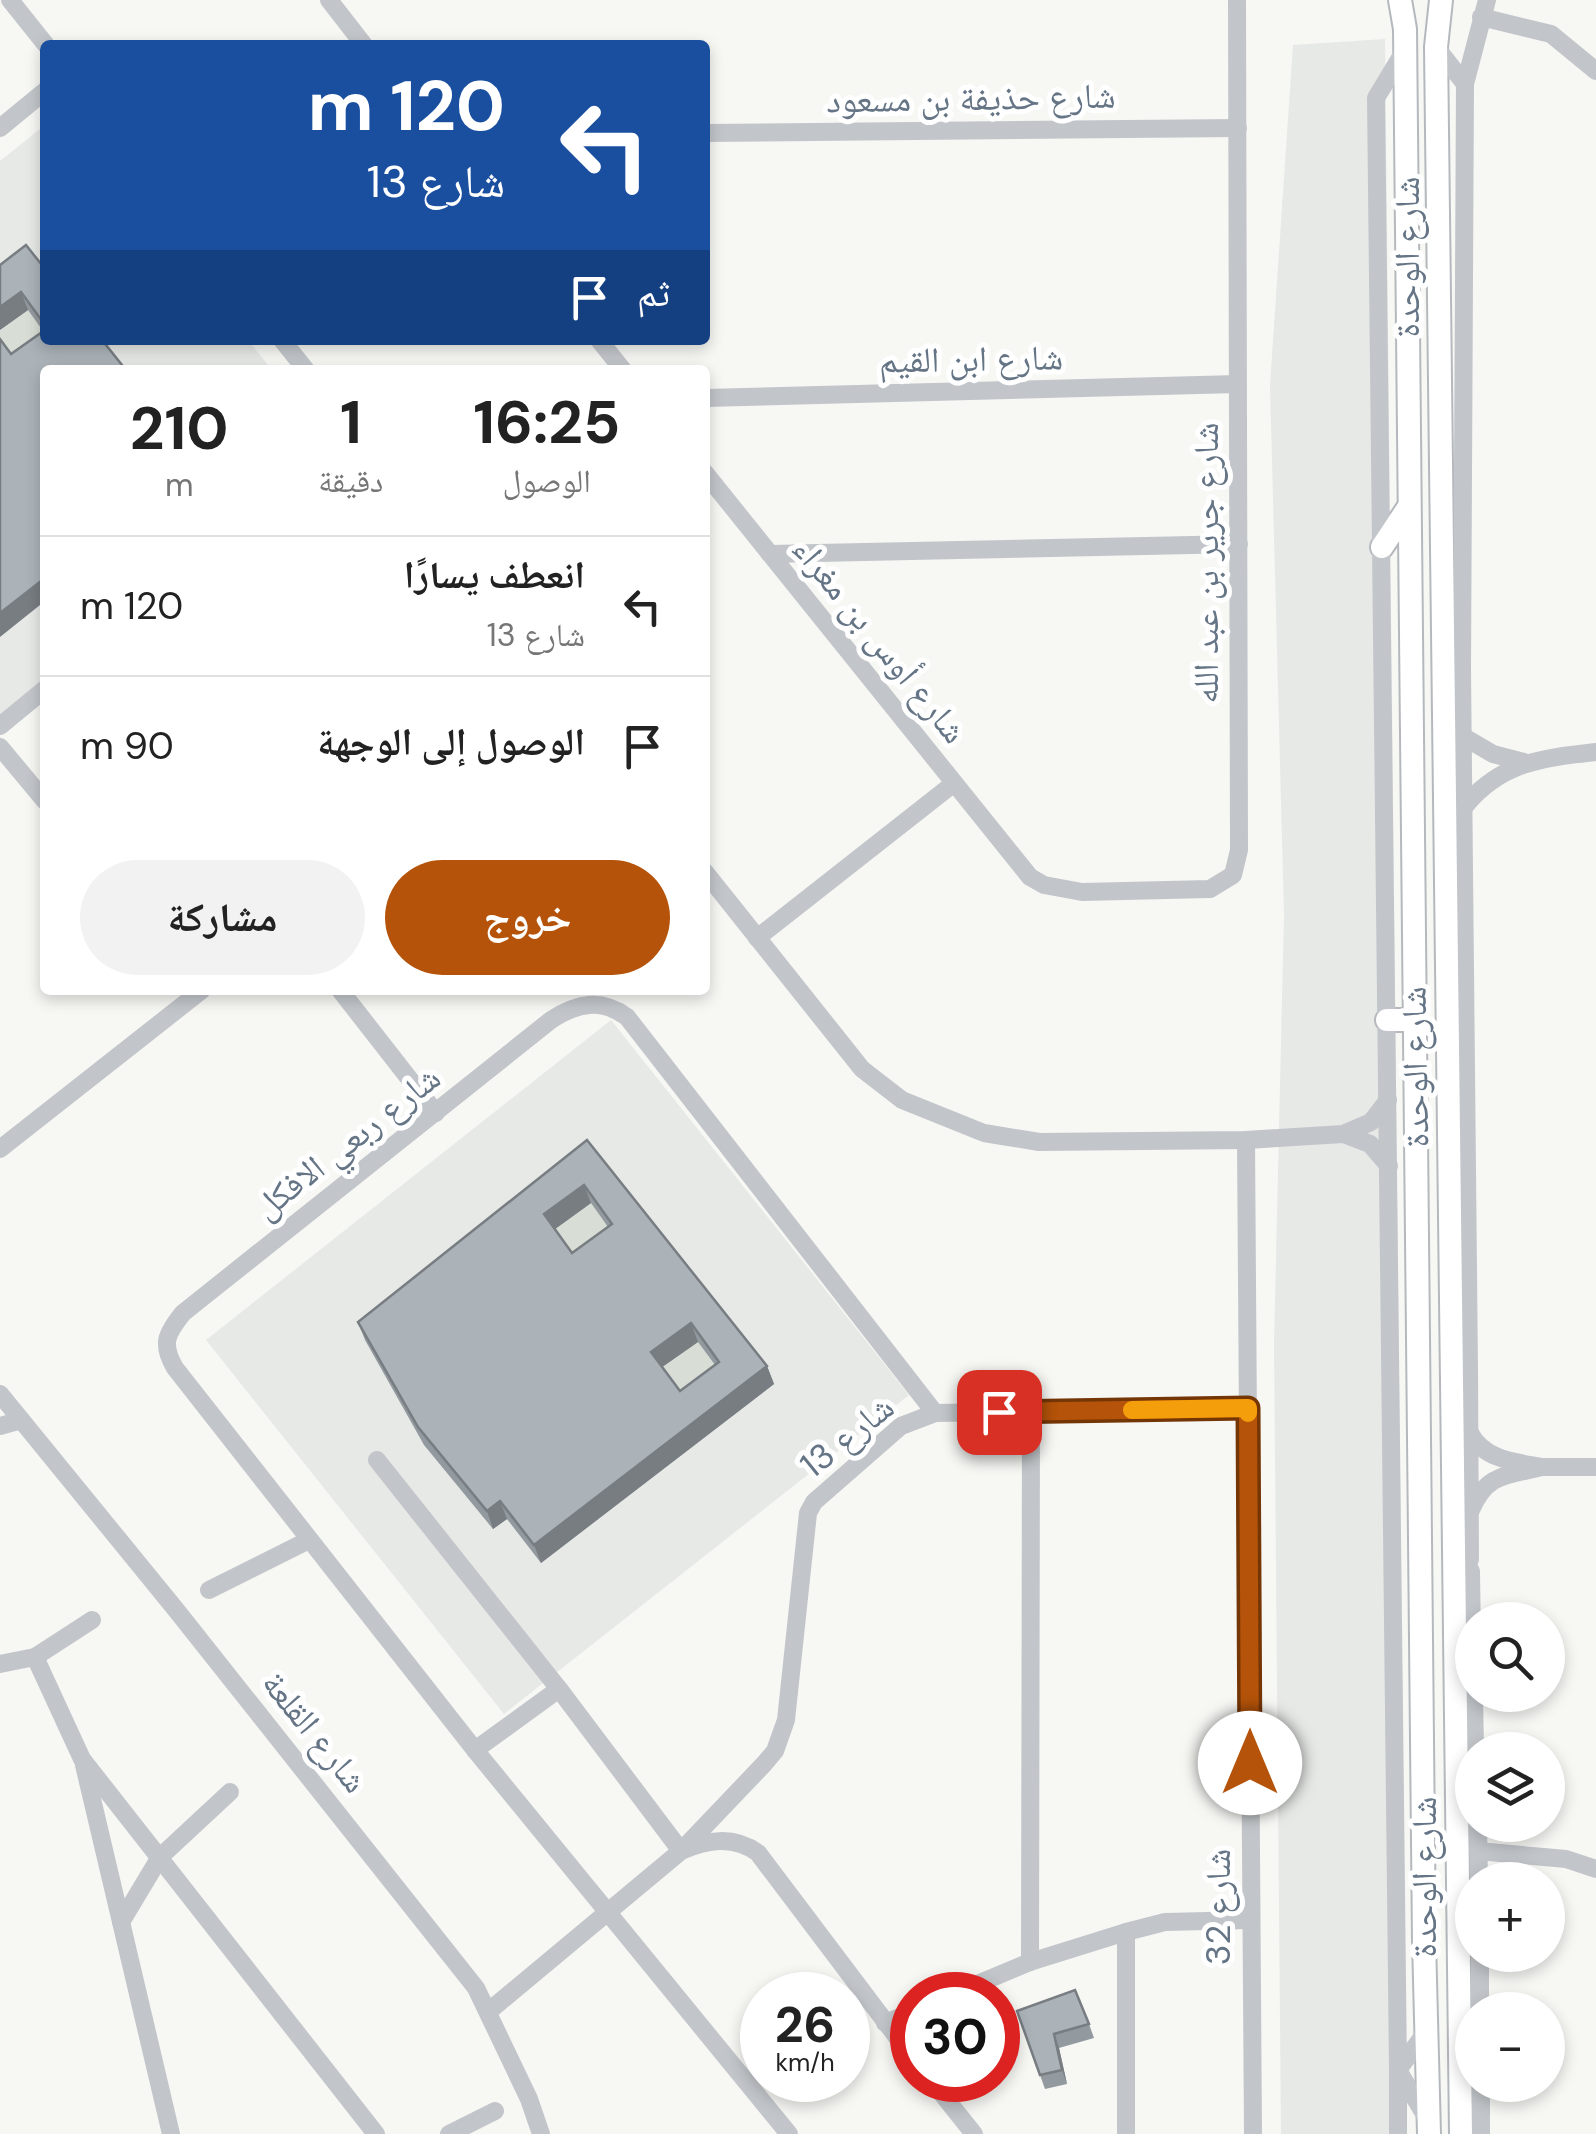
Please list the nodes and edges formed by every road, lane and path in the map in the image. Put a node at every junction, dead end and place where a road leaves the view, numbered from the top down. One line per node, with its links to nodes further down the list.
1 (10, 0): 8 (street)
2 (28, 0): 8 (street)
3 (328, 0): 9 (street)
4 (1237, 0): 16 (street, شارع جرير بن عبد الله)
5 (1400, 0): 11 (main road, شارع الوحدة)
6 (1441, 0): 10 (main road, شارع الوحدة)
7 (1484, 9): 12 (street); 13 (street)
8 (42, 40)
9 (360, 40)
10 (1436, 47): 13 (street); 29 (main road, شارع الوحدة)
11 (1406, 49): 25 (main road, شارع الوحدة); 27 (street)
12 (1596, 71)
13 (1465, 84): 30 (street)
14 (40, 96): 15 (street)
15 (0, 128)
16 (1238, 128): 17 (street, شارع حذيفة بن مسعود); 22 (street, شارع جرير بن عبد الله)
17 (710, 134)
18 (286, 345): 20 (street)
19 (604, 345): 21 (street)
20 (302, 365)
21 (619, 365)
22 (1238, 384): 23 (street, شارع ابن القيم); 26 (street, شارع جرير بن عبد الله)
23 (710, 398)
24 (710, 478): 28 (street, شارع أوس بن مغراء)
25 (1408, 508): 27 (main road); 47 (main road, شارع الوحدة)
26 (1238, 544): 28 (street); 40 (street, شارع جرير بن عبد الله)
27 (1382, 547): 46 (street)
28 (770, 554): 37 (street, شارع أوس بن مغراء)
29 (1444, 638): 30 (main road); 42 (main road, شارع الوحدة)
30 (1462, 668): 33 (street)
31 (40, 693): 32 (street)
32 (0, 726)
33 (1464, 737): 36 (street); 39 (street)
34 (0, 747): 38 (street)
35 (1596, 752): 36 (street)
36 (1524, 762): 39 (street)
37 (953, 784): 40 (street, شارع أوس بن مغراء); 43 (street)
38 (40, 795)
39 (1464, 806): 42 (street)
40 (1004, 848)
41 (710, 878): 43 (street)
42 (1456, 880): 54 (main road, شارع الوحدة); 55 (street)
43 (756, 938): 51 (street)
44 (195, 995): 52 (street)
45 (344, 995): 49 (street)
46 (1388, 1020): 47 (main road); 48 (street)
47 (1414, 1020): 89 (main road, شارع الوحدة)
48 (1388, 1099): 50 (street); 53 (street)
49 (436, 1113): 59 (street, شارع ربعي الافكل); 67 (street, شارع ربعي الافكل)
50 (1344, 1134): 51 (street); 53 (street)
51 (1246, 1140): 57 (street, شارع 32)
52 (0, 1150)
53 (1389, 1166): 99 (street)
54 (1452, 1337): 55 (street); 71 (main road, شارع الوحدة)
55 (1469, 1370): 62 (street)
56 (0, 1394): 60 (street, شارع القلعة)
57 (1248, 1408): 58 (street, شارع 13); 86 (street, شارع 32)
58 (1031, 1411): 59 (street, شارع 13); 90 (street)
59 (935, 1413): 80 (street, شارع 13)
60 (21, 1420): 61 (street); 94 (street, شارع القلعة)
61 (0, 1426)
62 (1470, 1428): 64 (street); 66 (street)
63 (377, 1460): 75 (street)
64 (1542, 1467): 65 (street); 66 (street)
65 (1596, 1468)
66 (1468, 1515): 68 (street)
67 (309, 1540): 69 (street); 76 (street)
68 (1470, 1559): 70 (street); 71 (street)
69 (209, 1590)
70 (1471, 1602)
71 (1453, 1604): 92 (main road, شارع الوحدة)
72 (92, 1620): 73 (street)
73 (35, 1657): 74 (street); 77 (street)
74 (0, 1664)
75 (559, 1689): 76 (street); 80 (street)
76 (475, 1750): 85 (street)
77 (82, 1759): 82 (street); 87 (street)
78 (230, 1792): 82 (street)
79 (1478, 1842): 81 (street)
80 (681, 1851): 85 (street, شارع 13); 96 (street)
81 (1478, 1851): 83 (street); 84 (street)
82 (160, 1857): 87 (street); 105 (street)
83 (1478, 1862)
84 (1596, 1869)
85 (608, 1915): 94 (street, شارع 13); 108 (street)
86 (1250, 1920): 88 (street); 111 (street, شارع 32)
87 (122, 1922): 104 (street)
88 (1126, 1932): 90 (street); 110 (street)
89 (1424, 1941): 92 (main road); 98 (main road, شارع الوحدة)
90 (1030, 1962): 91 (street)
91 (1006, 1972)
92 (1457, 1973): 93 (street); 113 (main road, شارع الوحدة)
93 (1464, 1992)
94 (490, 2012): 107 (street, شارع القلعة)
95 (890, 2021): 96 (street)
96 (885, 2023): 97 (street)
97 (890, 2029)
98 (1426, 2032): 99 (street); 103 (main road, شارع الوحدة)
99 (1398, 2070): 103 (street); 112 (street)
100 (949, 2102): 109 (street)
101 (1481, 2102): 114 (street)
102 (495, 2111): 106 (street)
103 (1429, 2129)
104 (172, 2134)
105 (376, 2134)
106 (450, 2134)
107 (541, 2134)
108 (790, 2134)
109 (974, 2134)
110 (1126, 2134)
111 (1253, 2134)
112 (1398, 2134)
113 (1462, 2134)
114 (1481, 2134)

